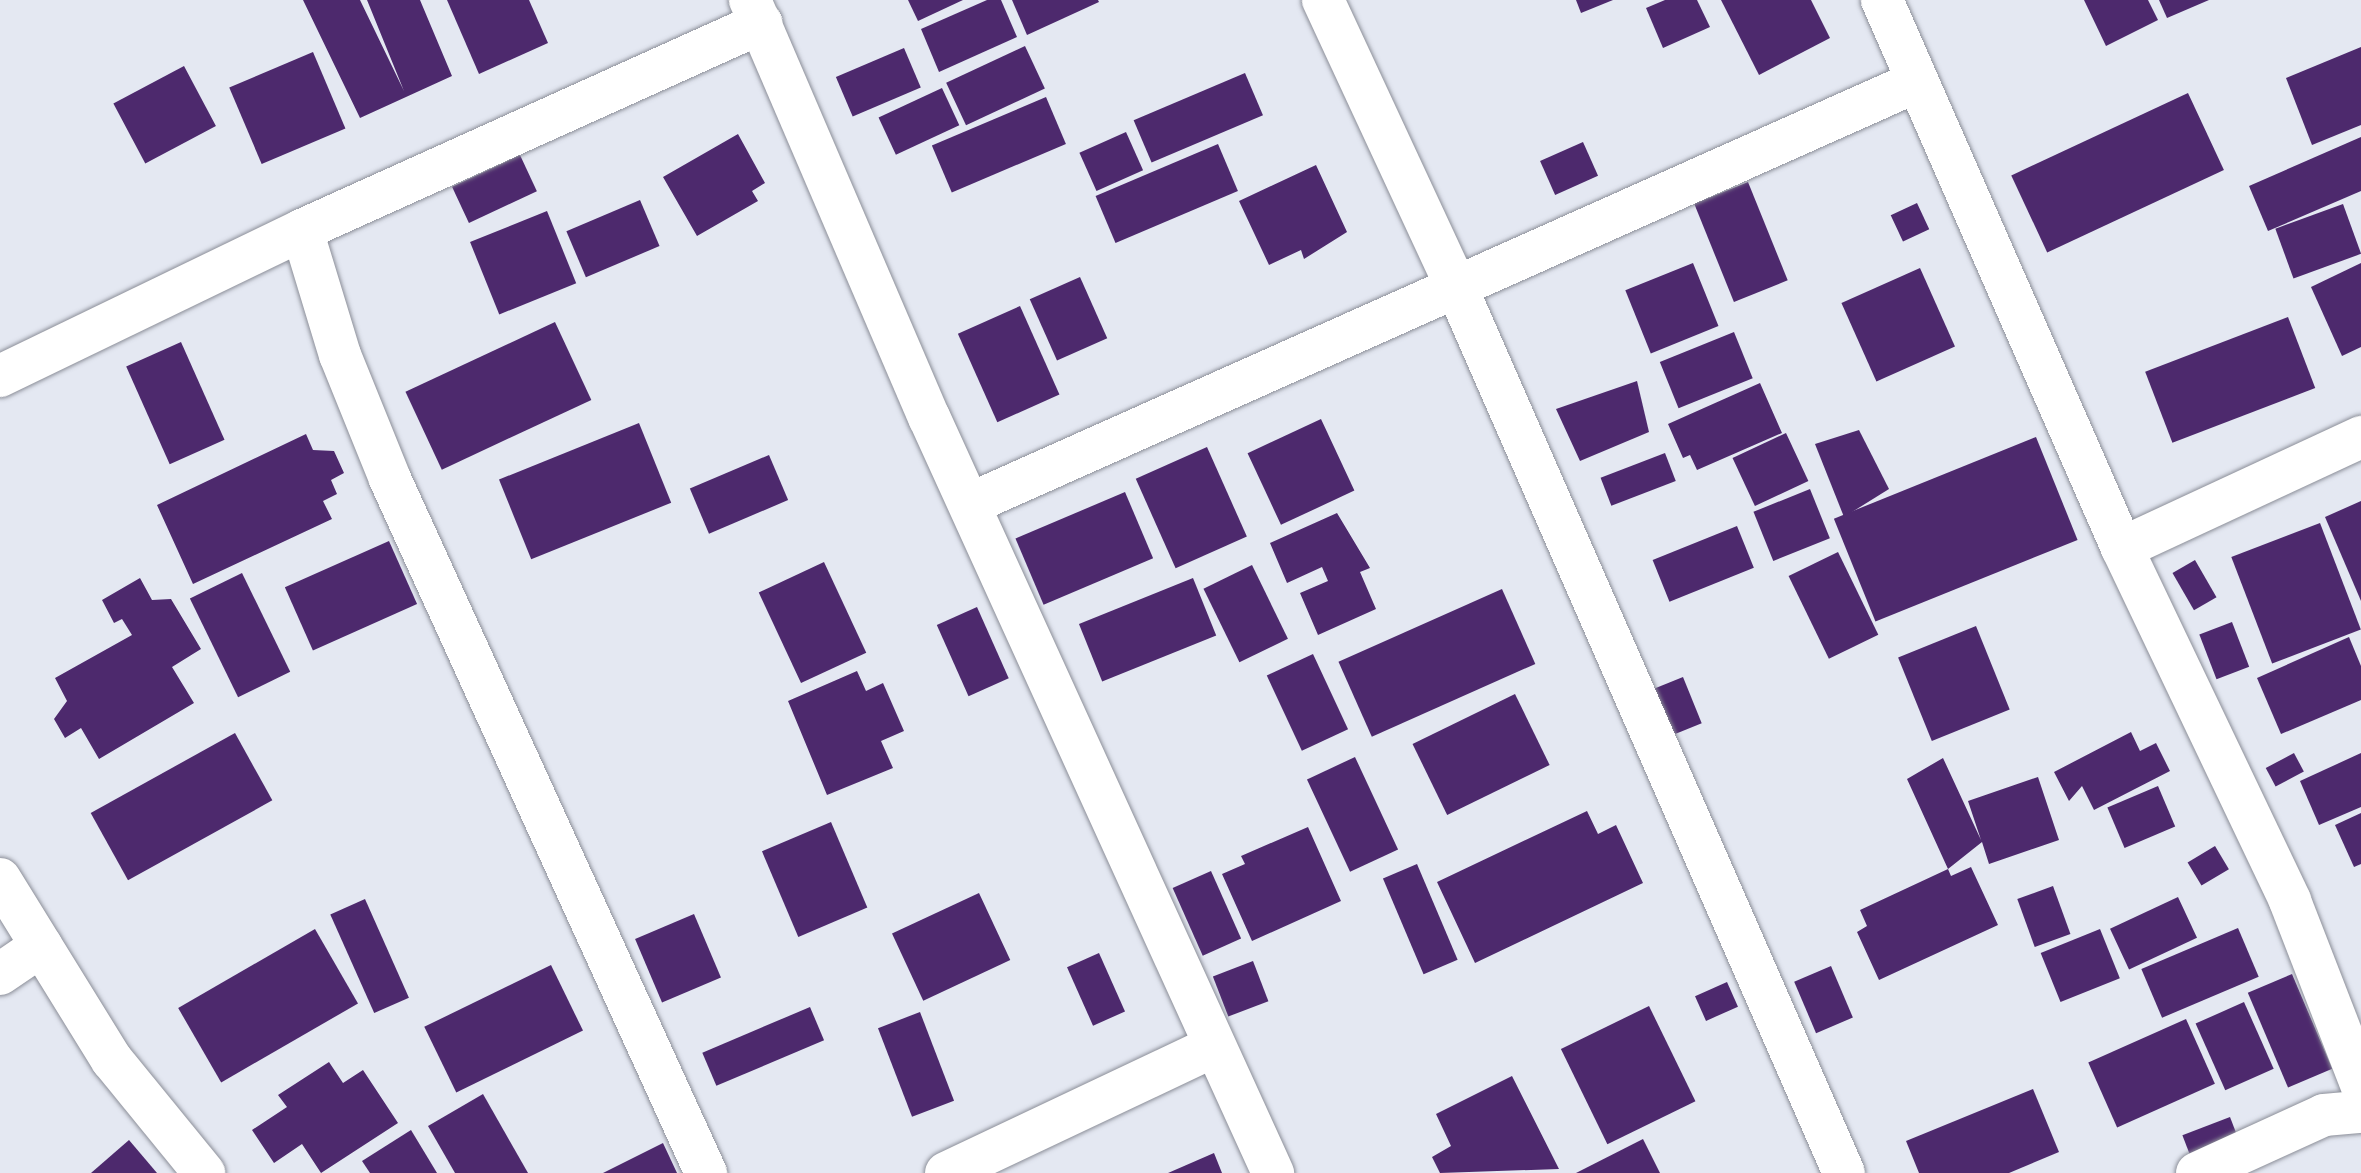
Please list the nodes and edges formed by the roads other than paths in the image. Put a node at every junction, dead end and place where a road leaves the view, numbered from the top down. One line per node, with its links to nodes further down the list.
1 (1323, 0): 6 (street)
2 (1882, 0): 4 (street)
3 (756, 12): 5 (street); 9 (street)
4 (1916, 82): 6 (street); 10 (street)
5 (302, 230): 7 (street); 18 (street)
6 (1455, 284): 9 (street); 21 (street)
7 (0, 376)
8 (2361, 437): 10 (street)
9 (972, 503): 14 (street)
10 (2122, 548): 15 (street)
11 (0, 879): 12 (street)
12 (41, 946): 13 (street); 17 (street)
13 (0, 974)
14 (1215, 1046): 19 (street); 20 (street)
15 (2361, 1084)
16 (2361, 1112): 22 (street)
17 (204, 1173)
18 (706, 1173)
19 (946, 1173)
20 (1273, 1173)
21 (1844, 1173)
22 (2197, 1173)

